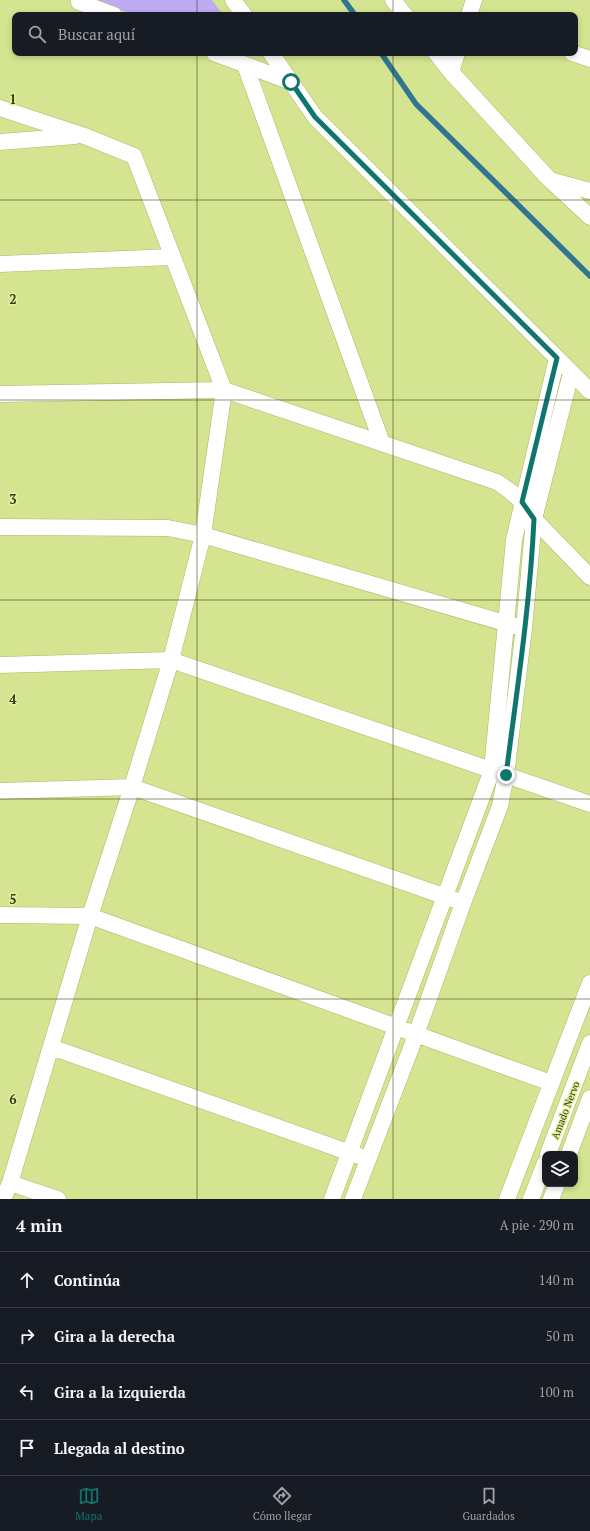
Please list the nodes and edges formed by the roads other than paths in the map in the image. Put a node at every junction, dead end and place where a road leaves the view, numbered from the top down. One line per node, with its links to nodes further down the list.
1 (79, 0): 5 (street)
2 (233, 0): 6 (street)
3 (393, 0): 7 (street)
4 (474, 0): 8 (street)
5 (106, 12)
6 (242, 12)
7 (403, 12)
8 (470, 12)
9 (578, 55): 14 (street)
10 (222, 56): 15 (street)
11 (272, 56): 17 (street)
12 (438, 56): 16 (street)
13 (456, 56): 16 (street)
14 (590, 59)
15 (245, 65): 17 (street); 31 (street)
16 (451, 72): 21 (street)
17 (291, 82): 26 (street)
18 (0, 108): 19 (street)
19 (82, 135): 20 (street); 24 (street)
20 (0, 142)
21 (549, 179): 22 (street); 23 (street)
22 (590, 191)
23 (590, 217)
24 (172, 257): 25 (street); 28 (street)
25 (0, 264)
26 (557, 358): 27 (street); 32 (street)
27 (571, 373): 29 (street); 33 (street)
28 (224, 390): 30 (street); 31 (street); 35 (street)
29 (590, 391)
30 (0, 394)
31 (382, 443): 32 (street)
32 (522, 502): 33 (street); 37 (street)
33 (534, 519): 36 (street); 38 (street)
34 (0, 526): 35 (street)
35 (203, 535): 37 (street); 39 (street)
36 (590, 577)
37 (505, 623): 38 (street); 41 (street)
38 (524, 628): 41 (street)
39 (171, 660): 40 (street); 41 (street); 42 (street)
40 (0, 664)
41 (499, 772): 44 (street); 45 (street); 46 (street)
42 (132, 787): 43 (street); 45 (street); 48 (street)
43 (0, 791)
44 (590, 804)
45 (445, 896): 46 (street); 50 (street)
46 (463, 903): 51 (street)
47 (0, 915): 48 (street)
48 (90, 916): 50 (street); 53 (street)
49 (590, 983): 54 (street)
50 (396, 1028): 51 (street); 58 (street)
51 (416, 1035): 54 (street); 59 (street)
52 (590, 1043): 56 (street, Amado Nervo)
53 (51, 1047): 58 (street); 61 (street)
54 (551, 1083): 67 (street)
55 (590, 1098): 57 (street, Amado Nervo)
56 (549, 1151)
57 (570, 1151)
58 (349, 1153): 59 (street); 65 (street)
59 (368, 1160): 66 (street)
60 (542, 1170): 68 (street)
61 (10, 1183): 63 (street); 64 (street)
62 (556, 1187): 69 (street)
63 (3, 1199)
64 (58, 1199)
65 (332, 1199)
66 (353, 1199)
67 (507, 1199)
68 (531, 1199)
69 (551, 1199)

